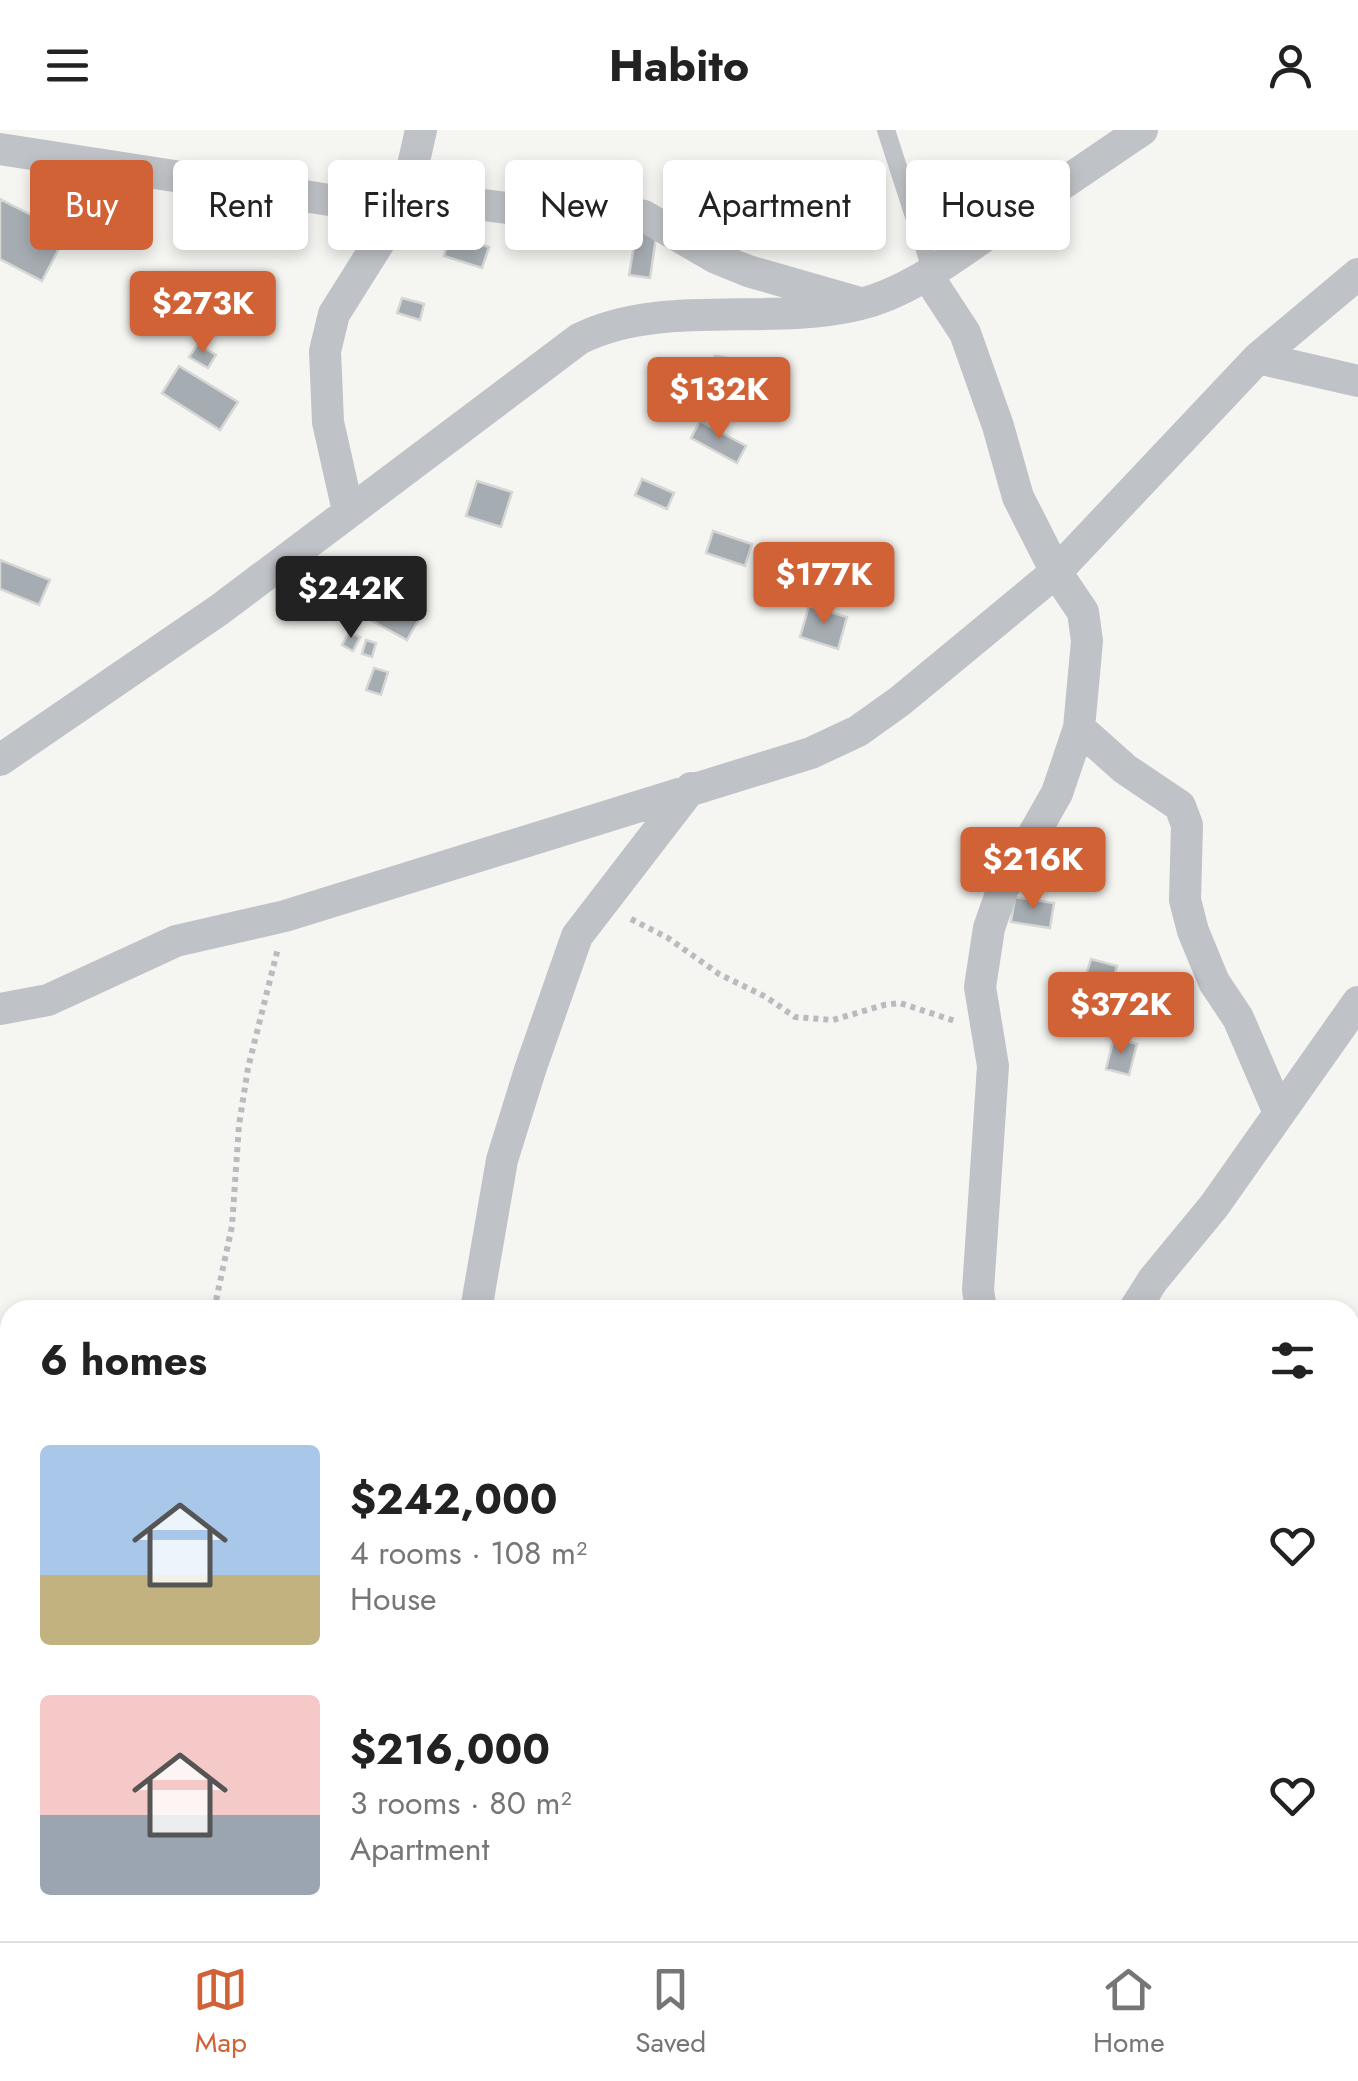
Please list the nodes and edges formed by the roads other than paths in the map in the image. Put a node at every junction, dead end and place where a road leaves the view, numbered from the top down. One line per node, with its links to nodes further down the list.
1 (421, 130): 5 (street)
2 (886, 130): 9 (lane)
3 (1142, 130): 9 (street)
4 (0, 150): 6 (street)
5 (414, 160)
6 (328, 200)
7 (485, 205): 11 (street)
8 (374, 250): 14 (street)
9 (930, 274): 11 (street); 15 (street)
10 (1358, 274): 12 (street)
11 (862, 304): 14 (street)
12 (1258, 358): 13 (street); 15 (street)
13 (1358, 381)
14 (348, 511): 17 (street)
15 (1056, 572): 16 (street); 18 (street)
16 (1079, 728): 21 (street); 23 (street)
17 (0, 760)
18 (690, 788): 20 (street); 22 (street)
19 (1358, 1002): 21 (street)
20 (0, 1009)
21 (1279, 1113): 24 (street)
22 (478, 1300)
23 (980, 1300)
24 (1141, 1300)

